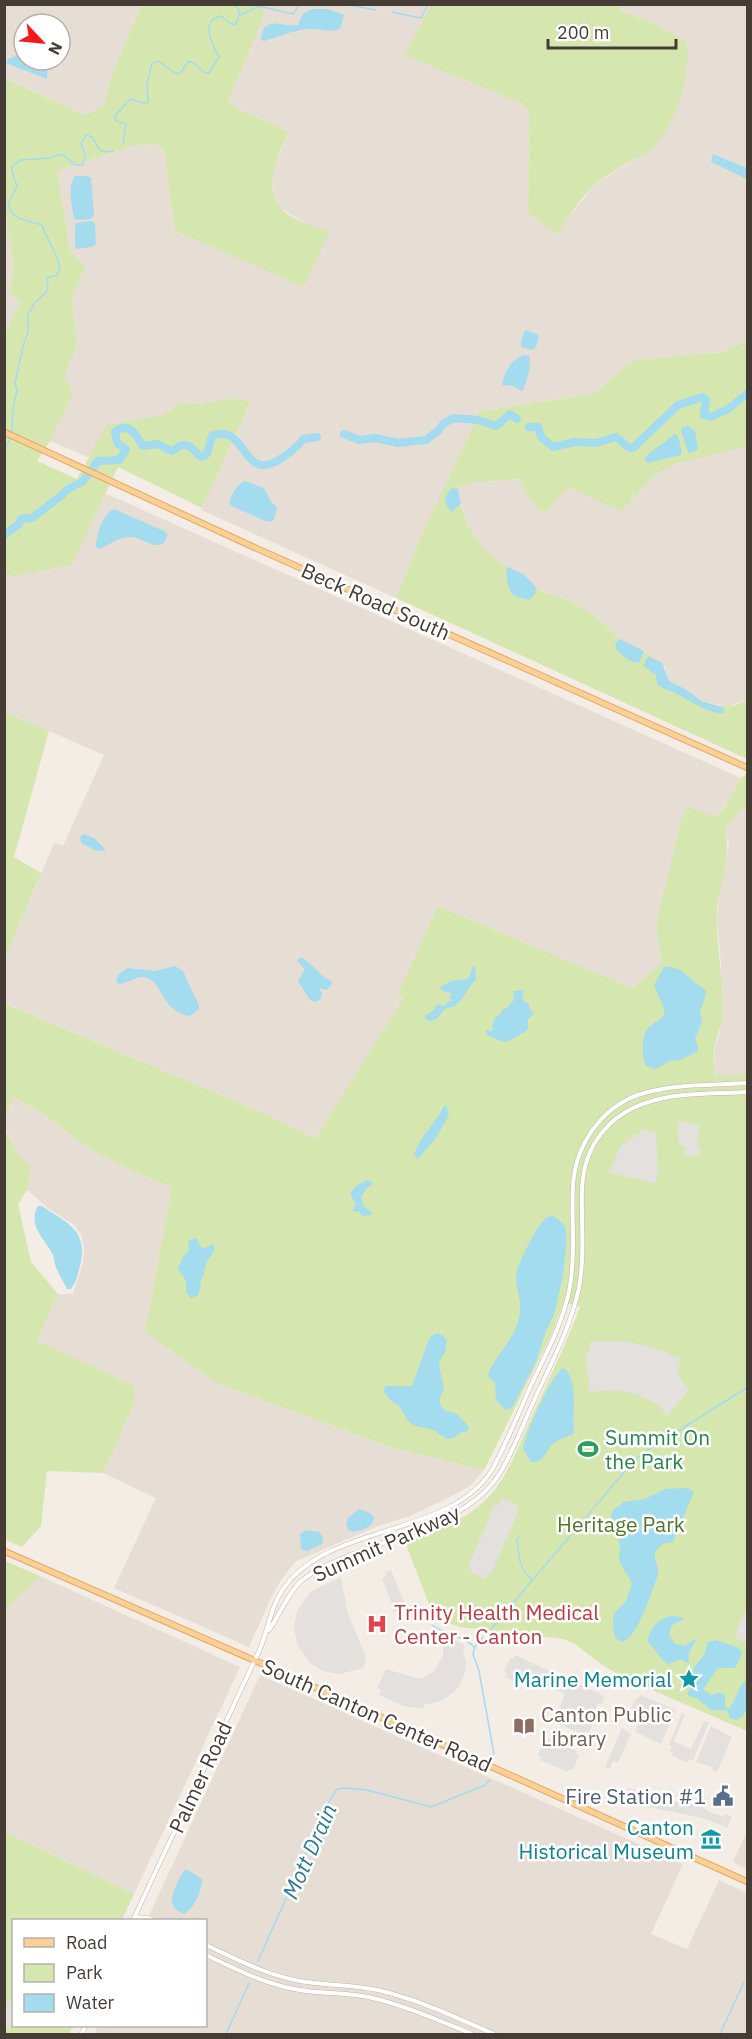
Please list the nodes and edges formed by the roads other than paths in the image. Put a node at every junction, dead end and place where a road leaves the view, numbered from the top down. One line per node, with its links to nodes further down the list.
1 (6, 433): 2 (main road, Beck Road South)
2 (747, 768)
3 (747, 1083): 6 (street, Summit Parkway)
4 (747, 1092): 6 (street, Summit Parkway)
5 (4, 1551): 7 (main road, South Canton Center Road)
6 (267, 1633): 7 (street, Palmer Road)
7 (254, 1661): 8 (main road, South Canton Center Road); 9 (street, Palmer Road)
8 (747, 1882)
9 (135, 1919): 10 (street)
10 (150, 1919)
11 (207, 1945): 13 (street)
12 (207, 1955): 14 (street)
13 (356, 1986): 14 (street); 15 (street)
14 (355, 1995): 16 (street)
15 (411, 2001): 16 (street); 18 (street)
16 (408, 2009): 17 (street)
17 (471, 2034)
18 (494, 2034)

